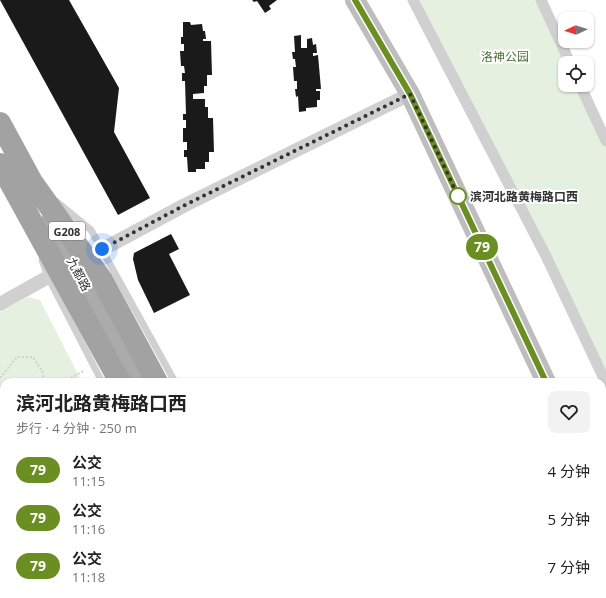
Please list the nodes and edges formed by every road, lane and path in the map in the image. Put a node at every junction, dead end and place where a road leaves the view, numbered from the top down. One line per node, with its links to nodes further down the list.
1 (355, 0): 6 (main road)
2 (413, 0): 24 (street)
3 (541, 0): 4 (street)
4 (567, 56)
5 (583, 92): 8 (street)
6 (410, 94): 11 (street); 23 (main road)
7 (0, 123): 10 (highway, 九都路)
8 (606, 141)
9 (0, 164): 10 (highway, 九都路)
10 (24, 186): 11 (lane); 12 (highway, 九都路); 12 (lane); 21 (highway, G208)
11 (102, 249): 22 (lane)
12 (61, 271): 13 (street); 14 (lane); 19 (highway, 九都路); 20 (main road, 九都路)
13 (0, 304)
14 (93, 365): 17 (path); 18 (lane)
15 (0, 378): 16 (path)
16 (45, 378)
17 (71, 378)
18 (100, 378)
19 (118, 378)
20 (135, 378)
21 (155, 378)
22 (173, 378)
23 (544, 378)
24 (604, 378)

